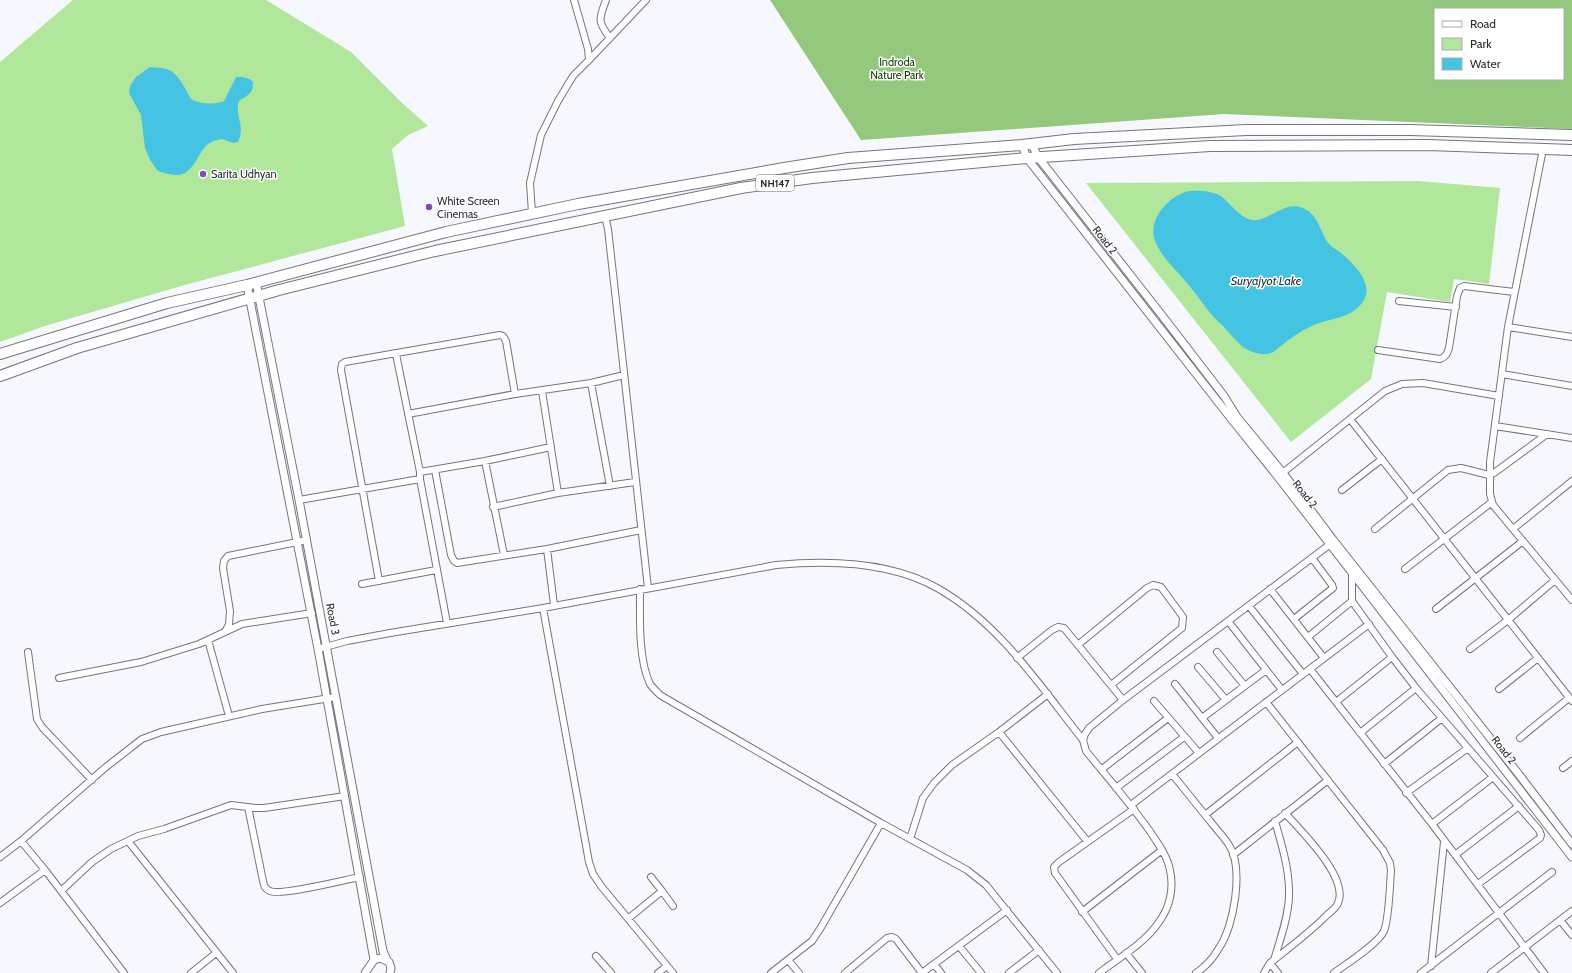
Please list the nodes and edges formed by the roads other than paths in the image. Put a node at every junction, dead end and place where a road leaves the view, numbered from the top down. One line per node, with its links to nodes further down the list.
1 (574, 0): 5 (street)
2 (606, 0): 4 (street)
3 (646, 0): 4 (street)
4 (610, 38): 5 (street)
5 (589, 60): 12 (street)
6 (1572, 135): 7 (highway, NH147)
7 (1027, 145): 10 (street, Road 2); 11 (street, Road 2); 12 (highway, NH147)
8 (1543, 149): 9 (highway, NH147); 10 (highway, NH147); 17 (street)
9 (1572, 150)
10 (1038, 157): 11 (highway, NH147); 44 (street, Road 2)
11 (1027, 158): 14 (highway, NH147); 44 (street, Road 2)
12 (532, 213): 13 (highway, NH147)
13 (520, 216): 15 (highway); 16 (highway, NH147)
14 (605, 216): 15 (highway, NH147); 28 (street)
15 (524, 232): 18 (highway, NH147)
16 (252, 284): 18 (street, Road 3); 25 (highway, NH147)
17 (1514, 292): 20 (street); 21 (street)
18 (255, 297): 29 (highway, NH147); 54 (street, Road 3); 63 (street, Road 3)
19 (1399, 301): 20 (street)
20 (1456, 307): 24 (street)
21 (1508, 327): 23 (street); 27 (street)
22 (1572, 334): 23 (street)
23 (1572, 337)
24 (1378, 350)
25 (0, 354)
26 (396, 354): 33 (street); 35 (street); 50 (street)
27 (1502, 374): 31 (street); 34 (street)
28 (624, 375): 30 (street); 48 (street)
29 (0, 376)
30 (591, 383): 32 (street); 49 (street)
31 (1572, 386)
32 (542, 391): 33 (street); 40 (street)
33 (515, 394): 35 (street)
34 (1499, 396): 36 (street); 37 (street)
35 (408, 414): 46 (street)
36 (1350, 419): 41 (street); 44 (street)
37 (1495, 426): 38 (street); 45 (street)
38 (1547, 434): 39 (street); 45 (street)
39 (1572, 438)
40 (551, 447): 42 (street); 52 (street)
41 (1382, 459): 51 (street); 53 (street)
42 (485, 461): 43 (street); 56 (street)
43 (435, 470): 46 (street); 66 (street)
44 (1281, 475): 64 (street, Road 2)
45 (1490, 475): 53 (street); 55 (street)
46 (420, 476): 50 (street); 69 (street)
47 (1572, 481): 58 (street)
48 (636, 482): 49 (street); 59 (street)
49 (610, 486): 52 (street)
50 (363, 489): 54 (street); 73 (street)
51 (1342, 490)
52 (558, 493): 56 (street)
53 (1413, 499): 57 (street); 60 (street)
54 (299, 500): 61 (street, Road 3)
55 (1492, 502): 58 (street); 60 (street)
56 (493, 507): 66 (street)
57 (1374, 529)
58 (1513, 529): 62 (street)
59 (641, 530): 65 (street); 75 (street)
60 (1445, 539): 68 (street); 71 (street)
61 (307, 540): 63 (street); 94 (street, Road 3)
62 (1524, 541): 71 (street); 72 (street)
63 (298, 542): 84 (street, Road 3); 90 (street)
64 (1332, 542): 67 (street); 70 (street, Road 2); 160 (street, Road 2)
65 (547, 550): 66 (street); 80 (street)
66 (504, 555)
67 (1312, 558): 77 (street); 85 (street)
68 (1405, 569)
69 (436, 570): 73 (street); 88 (street)
70 (1352, 573): 79 (street); 165 (street, Road 2)
71 (1476, 579): 83 (street); 86 (street)
72 (1556, 580): 78 (street); 86 (street)
73 (379, 581): 74 (street)
74 (362, 584)
75 (648, 588): 76 (street); 100 (street)
76 (640, 589): 80 (street); 153 (street)
77 (1270, 589): 81 (street); 85 (street)
78 (1571, 597)
79 (1352, 601): 89 (street); 91 (street)
80 (554, 605): 82 (street)
81 (1248, 606): 87 (street); 106 (street)
82 (543, 608): 88 (street); 179 (street)
83 (1436, 609)
84 (312, 613): 90 (street); 95 (street, Road 3)
85 (1294, 620): 91 (street)
86 (1508, 620): 96 (street); 102 (street)
87 (1228, 621): 105 (street); 117 (street)
88 (448, 623): 94 (street)
89 (1369, 624): 99 (street); 101 (street)
90 (225, 632): 92 (street)
91 (1308, 637): 101 (street)
92 (208, 640): 107 (street); 123 (street)
93 (1078, 644): 100 (street); 108 (street); 108 (street)
94 (327, 648): 95 (street); 115 (street, Road 3)
95 (318, 649): 116 (street, Road 3)
96 (1470, 649)
97 (28, 652): 142 (street)
98 (1217, 652): 110 (street)
99 (1392, 656): 111 (street); 122 (street)
100 (1017, 658): 114 (street)
101 (1324, 658): 104 (street)
102 (1538, 658): 112 (street); 119 (street)
103 (1198, 667): 118 (street)
104 (1310, 669): 106 (street); 122 (street)
105 (1266, 670): 110 (street); 113 (street)
106 (1303, 674): 113 (street)
107 (59, 678)
108 (1111, 684): 117 (street)
109 (1175, 684): 125 (street)
110 (1245, 686): 118 (street)
111 (1416, 688): 126 (street); 128 (street)
112 (1499, 689)
113 (1282, 690): 121 (street)
114 (1048, 694): 127 (street); 132 (street)
115 (336, 697): 116 (street); 188 (street, Road 3)
116 (328, 698): 123 (street); 146 (street, Road 3)
117 (1124, 700): 132 (street)
118 (1226, 700): 125 (street)
119 (1571, 700): 131 (street)
120 (1154, 701): 124 (street)
121 (1266, 702): 130 (street); 133 (street)
122 (1336, 702): 128 (street)
123 (229, 716): 142 (street)
124 (1168, 718): 129 (street); 139 (street)
125 (1202, 718): 130 (street)
126 (1442, 718): 134 (street); 137 (street)
127 (999, 732): 155 (street); 158 (street)
128 (1360, 733): 137 (street)
129 (1184, 737): 135 (street); 144 (street)
130 (1218, 738): 135 (street)
131 (1520, 738)
132 (1083, 740): 139 (street)
133 (1298, 742): 143 (street); 151 (street)
134 (1468, 748): 141 (street); 145 (street)
135 (1199, 753): 140 (street)
136 (1572, 761): 138 (street)
137 (1384, 764): 145 (street)
138 (1563, 768)
139 (1102, 769): 144 (street)
140 (1172, 774): 149 (street); 151 (street)
141 (1493, 777): 147 (street); 154 (street)
142 (92, 780): 156 (street)
143 (1328, 780): 150 (street); 219 (street)
144 (1116, 788): 149 (street)
145 (1406, 793): 154 (street)
146 (345, 796): 148 (street); 168 (street, Road 3)
147 (1519, 806): 163 (street); 170 (street)
148 (248, 807): 157 (street); 168 (street)
149 (1133, 807): 158 (street); 161 (street)
150 (1285, 813): 152 (street); 191 (street)
151 (1205, 815): 162 (street)
152 (1275, 821): 162 (street); 191 (street)
153 (881, 823): 155 (street); 189 (street)
154 (1432, 824): 159 (street)
155 (910, 838): 175 (street)
156 (21, 841): 164 (street); 166 (street)
157 (128, 841): 171 (street); 185 (street)
158 (1087, 841): 177 (street)
159 (1444, 842): 163 (street); 195 (street)
160 (1572, 844)
161 (1162, 850): 177 (street); 186 (street)
162 (1233, 855): 197 (street)
163 (1455, 855): 170 (street)
164 (0, 857)
165 (1572, 857)
166 (45, 870): 171 (street); 173 (street)
167 (1552, 872): 178 (street)
168 (360, 877): 193 (street, Road 3)
169 (651, 877): 172 (street)
170 (1478, 884): 178 (street)
171 (61, 891): 199 (street)
172 (662, 891): 174 (street); 179 (street)
173 (0, 903)
174 (673, 906)
175 (1007, 910): 182 (street); 184 (street)
176 (1572, 911): 180 (street)
177 (1082, 912): 190 (street)
178 (1500, 912): 183 (street); 195 (street)
179 (628, 918): 194 (street)
180 (1560, 920): 181 (street); 183 (street)
181 (1572, 936)
182 (959, 946): 192 (street); 211 (street)
183 (1525, 947): 220 (street); 221 (street)
184 (1039, 950): 212 (street); 213 (street)
185 (216, 952): 200 (street); 201 (street)
186 (1126, 953): 190 (street); 215 (street)
187 (596, 956): 203 (street)
188 (387, 960): 193 (street); 196 (street, Road 3)
189 (788, 960): 206 (street); 207 (street)
190 (1117, 960): 214 (street)
191 (1272, 962): 217 (street); 218 (street)
192 (934, 964): 209 (street); 210 (street)
193 (372, 966): 202 (street)
194 (667, 966): 204 (street); 205 (street)
195 (1431, 966): 198 (street)
196 (392, 971)
197 (1204, 971): 216 (street)
198 (1423, 972)
199 (124, 973)
200 (191, 973)
201 (232, 973)
202 (365, 973)
203 (611, 973)
204 (658, 973)
205 (673, 973)
206 (771, 973)
207 (799, 973)
208 (845, 973): 209 (street)
209 (922, 973)
210 (941, 973)
211 (981, 973)
212 (1009, 973)
213 (1057, 973)
214 (1099, 973)
215 (1142, 973)
216 (1196, 973)
217 (1264, 973)
218 (1278, 973)
219 (1334, 973)
220 (1491, 973)
221 (1544, 973)

